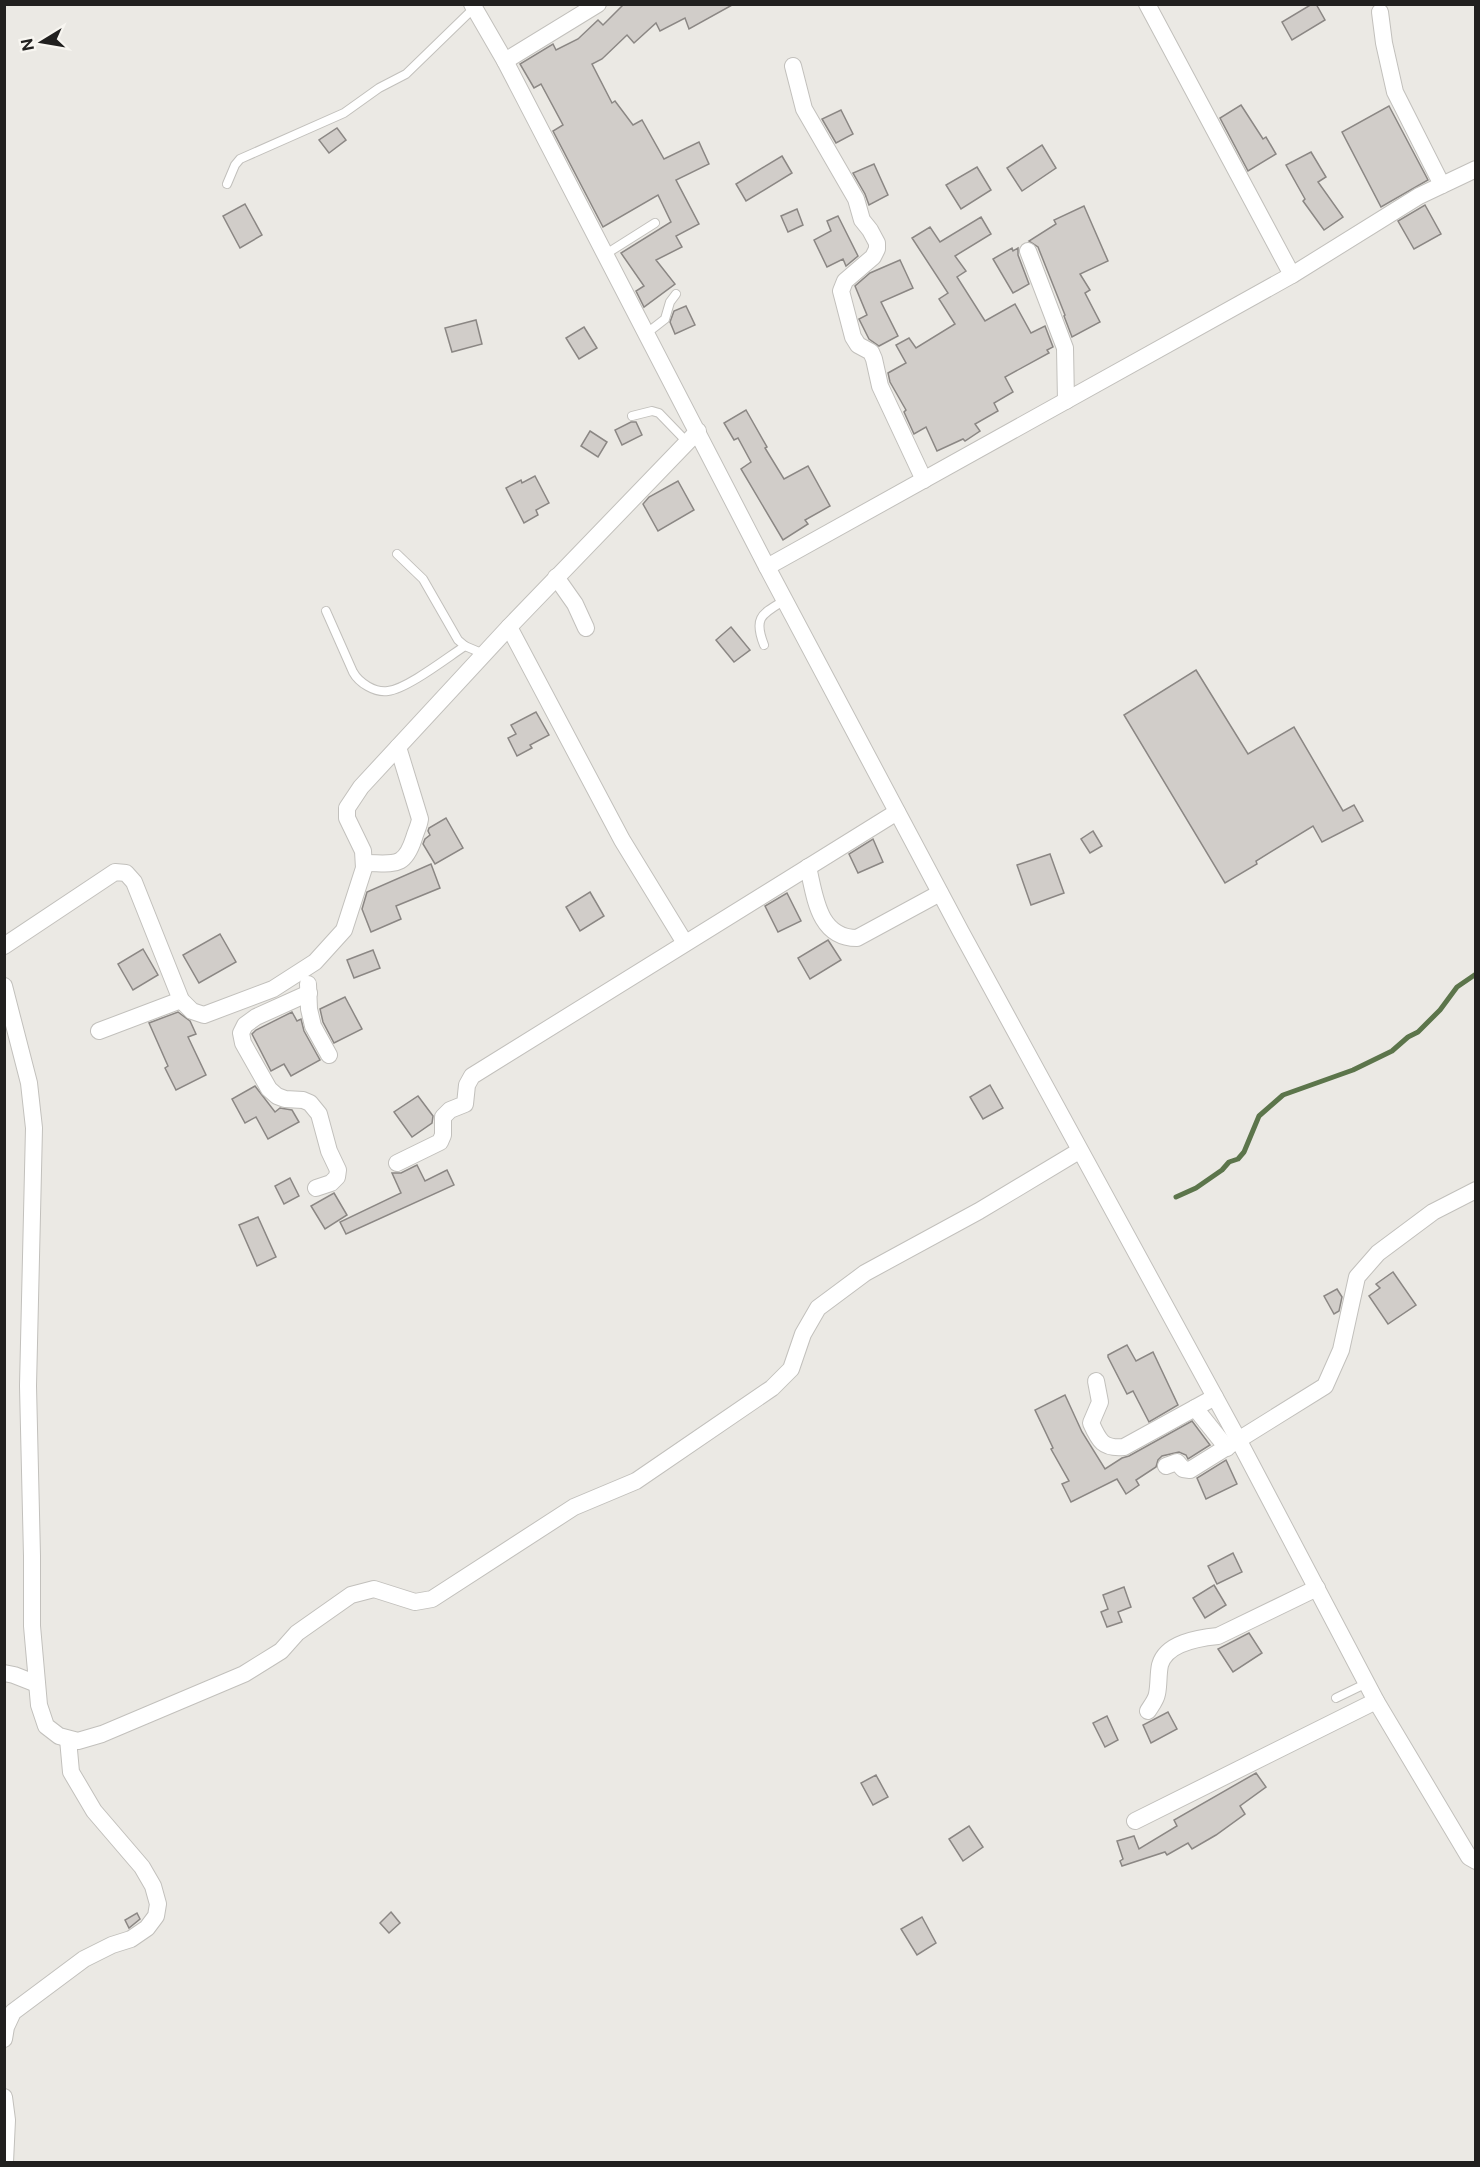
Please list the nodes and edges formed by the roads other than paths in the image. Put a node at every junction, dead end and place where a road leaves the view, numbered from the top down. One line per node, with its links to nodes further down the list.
1 (598, 4): 5 (street)
2 (1148, 4): 13 (street)
3 (473, 6): 5 (street); 8 (lane)
4 (1380, 12): 9 (street)
5 (505, 61): 12 (street)
6 (793, 66): 19 (street)
7 (1476, 169): 9 (street)
8 (227, 184)
9 (1442, 185): 13 (street)
10 (655, 223): 12 (lane)
11 (1028, 251): 16 (street)
12 (606, 254): 15 (street)
13 (1292, 275): 16 (street)
14 (676, 294): 15 (lane)
15 (647, 333): 18 (street)
16 (1066, 401): 19 (street)
17 (632, 416): 18 (lane)
18 (692, 437): 21 (street); 22 (street)
19 (924, 480): 21 (street)
20 (397, 554): 28 (lane)
21 (767, 567): 23 (street)
22 (556, 578): 25 (street); 26 (street)
23 (785, 600): 27 (lane); 31 (street)
24 (326, 611): 28 (lane)
25 (509, 627): 29 (street); 35 (street)
26 (586, 628)
27 (764, 645)
28 (465, 646): 29 (lane)
29 (484, 654): 30 (street)
30 (398, 747): 32 (street); 32 (street)
31 (897, 812): 33 (street); 34 (street)
32 (364, 863): 37 (street)
33 (808, 867): 34 (street); 35 (street)
34 (940, 892): 44 (street)
35 (685, 943): 45 (street)
36 (4, 946): 40 (street)
37 (305, 969): 39 (street); 40 (street)
38 (4, 986): 41 (street)
39 (309, 993): 43 (street); 46 (street)
40 (181, 1000): 42 (street)
41 (9, 1027): 56 (street)
42 (99, 1031)
43 (329, 1055)
44 (1079, 1151): 49 (street); 60 (street)
45 (397, 1163)
46 (316, 1188)
47 (1476, 1190): 51 (street)
48 (1096, 1381): 50 (street)
49 (1215, 1397): 50 (street); 51 (street)
50 (1195, 1408): 51 (street)
51 (1233, 1444): 52 (street); 53 (street)
52 (1166, 1466)
53 (1317, 1588): 55 (street); 59 (street)
54 (4, 1673): 56 (street)
55 (1367, 1683): 57 (lane); 58 (street)
56 (37, 1684): 60 (street)
57 (1336, 1698)
58 (1376, 1701): 61 (street); 62 (street)
59 (1148, 1711)
60 (68, 1739): 63 (street)
61 (1135, 1821)
62 (1476, 1861)
63 (4, 2039)
64 (4, 2097): 65 (street)
65 (5, 2163)

